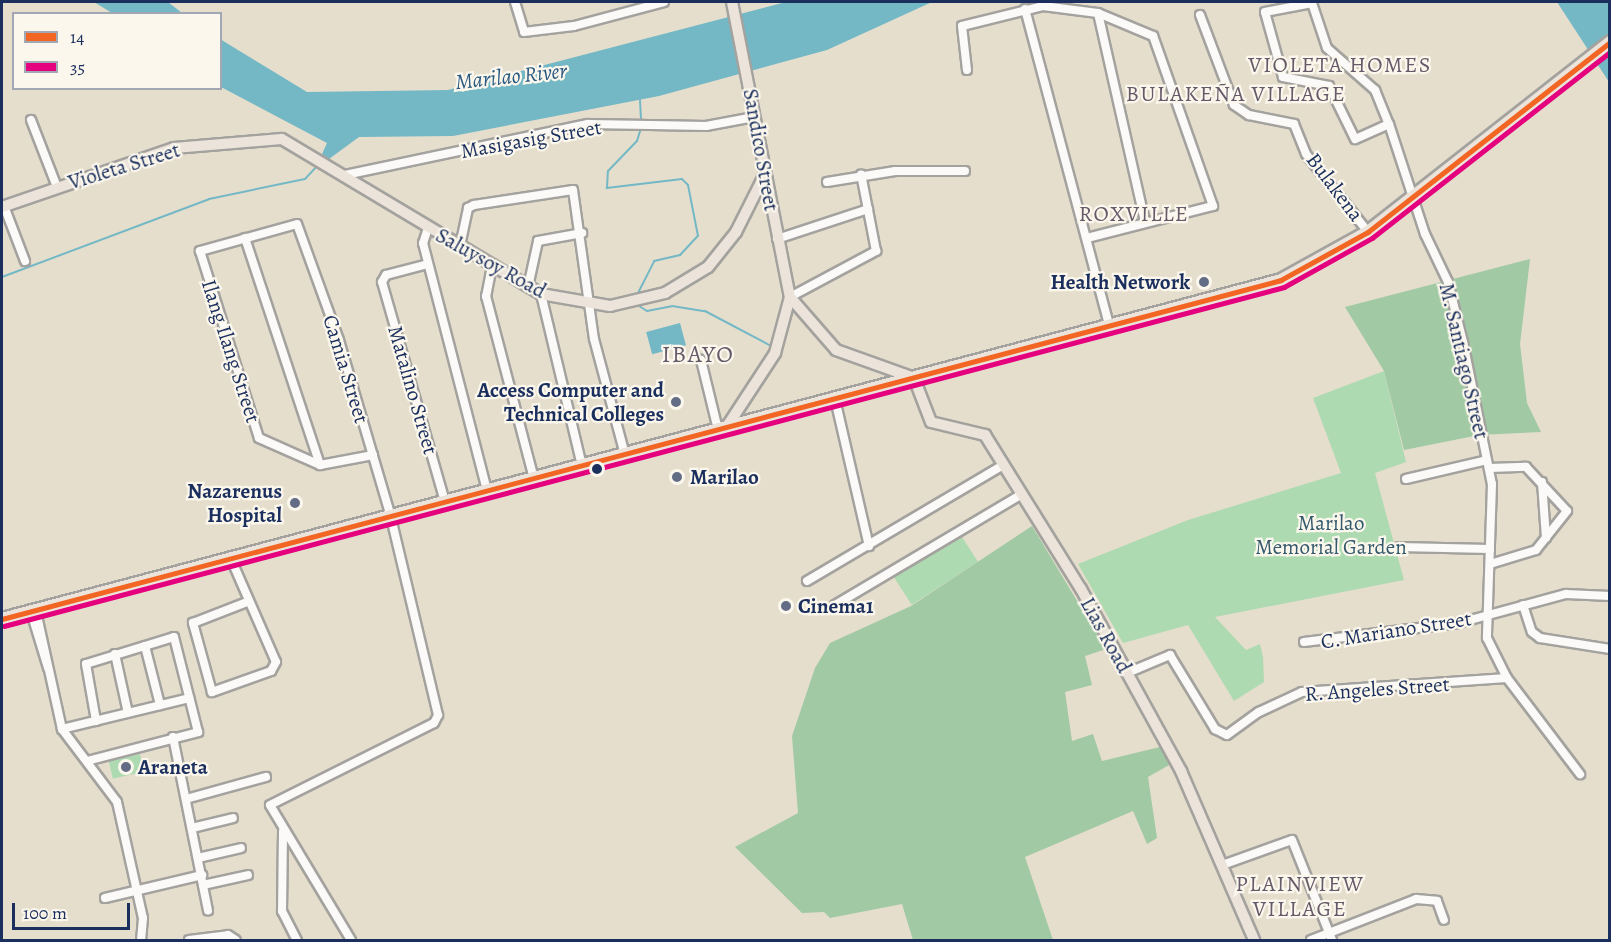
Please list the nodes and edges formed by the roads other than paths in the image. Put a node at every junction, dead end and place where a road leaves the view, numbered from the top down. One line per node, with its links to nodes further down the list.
1 (515, 2): 2 (street)
2 (664, 2)
3 (733, 5): 9 (main road, Sandico Street)
4 (1025, 9): 5 (street); 8 (street); 27 (street)
5 (1098, 14): 22 (street); 22 (street)
6 (1200, 15): 24 (street, Bulakena)
7 (1610, 42): 19 (highway)
8 (967, 70)
9 (754, 117): 14 (main road, Sandico Street); 16 (street, Masigasig Street)
10 (31, 120): 18 (street)
11 (1389, 124): 11 (street, M. Santiago Street); 19 (street, M. Santiago Street)
12 (317, 159): 16 (main road, Saluysoy Road); 18 (main road, Violeta Street)
13 (965, 171): 15 (street)
14 (765, 174): 28 (main road, Sandico Street); 36 (main road, Saluysoy Road)
15 (861, 174): 17 (street); 21 (street)
16 (345, 175): 23 (main road, Saluysoy Road)
17 (827, 182)
18 (57, 187): 20 (main road, Violeta Street)
19 (1413, 197): 24 (highway); 44 (street, M. Santiago Street)
20 (3, 206): 30 (street)
21 (868, 209): 28 (street); 35 (street)
22 (1145, 222): 27 (street)
23 (428, 228): 29 (main road, Saluysoy Road); 31 (street)
24 (1368, 231): 37 (highway)
25 (582, 233): 29 (street); 33 (street); 36 (street)
26 (245, 238): 43 (street, Camia Street); 45 (street); 45 (street, Ilang Ilang Street)
27 (1087, 238): 37 (street)
28 (777, 239): 35 (main road, Sandico Street)
29 (460, 246): 32 (main road, Saluysoy Road)
30 (25, 261)
31 (428, 264): 51 (street); 53 (street, Matalino Street)
32 (492, 266): 33 (main road, Saluysoy Road); 48 (street)
33 (528, 287): 34 (main road, Saluysoy Road)
34 (541, 294): 36 (main road, Saluysoy Road); 47 (street)
35 (790, 297): 39 (main road, Sandico Street); 41 (main road, Sandico Street)
36 (593, 306): 42 (street)
37 (1110, 328): 39 (highway)
38 (696, 358): 41 (street)
39 (914, 378): 40 (highway); 46 (main road, Lias Road)
40 (835, 399): 41 (highway); 56 (street)
41 (722, 429): 42 (highway)
42 (625, 454): 47 (highway)
43 (373, 455): 45 (street); 54 (street, Camia Street)
44 (1488, 464): 49 (street); 50 (street); 58 (street, M. Santiago Street)
45 (320, 465)
46 (1003, 465): 52 (main road, Lias Road); 56 (street)
47 (582, 466): 48 (highway)
48 (534, 479): 51 (highway)
49 (1406, 479)
50 (1542, 482): 55 (street); 55 (street)
51 (487, 491): 53 (highway)
52 (1022, 494): 64 (street); 73 (main road, Lias Road)
53 (445, 502): 54 (highway)
54 (391, 517): 59 (highway); 87 (street, Camia Street)
55 (1546, 538): 60 (street)
56 (869, 546): 61 (street)
57 (1399, 547): 58 (street)
58 (1490, 549): 60 (street, M. Santiago Street)
59 (231, 559): 63 (street); 66 (highway)
60 (1490, 564): 67 (street, M. Santiago Street)
61 (807, 581)
62 (1610, 596): 65 (street, C. Mariano Street)
63 (247, 602): 63 (street)
64 (835, 605)
65 (1523, 606): 67 (street, C. Mariano Street); 71 (street)
66 (33, 611): 68 (highway); 79 (street)
67 (1488, 615): 69 (street, C. Mariano Street); 74 (street, M. Santiago Street)
68 (2, 619)
69 (1304, 642)
70 (145, 646): 72 (street); 75 (street); 76 (street)
71 (1610, 649)
72 (115, 654): 77 (street); 78 (street)
73 (1127, 673): 74 (street, R. Angeles Street); 90 (main road, Lias Road)
74 (1507, 678): 82 (street, M. Santiago Street)
75 (189, 698): 76 (street); 80 (street)
76 (160, 705): 77 (street)
77 (128, 713): 78 (street)
78 (96, 721): 79 (street)
79 (62, 729): 81 (street)
80 (173, 737): 81 (street); 84 (street)
81 (87, 761): 94 (street)
82 (1580, 774)
83 (266, 777): 84 (street)
84 (186, 800): 86 (street)
85 (233, 818): 86 (street)
86 (192, 828): 89 (street)
87 (283, 831): 102 (street); 103 (street)
88 (241, 848): 89 (street)
89 (198, 858): 91 (street)
90 (1225, 864): 98 (street); 104 (main road, Lias Road)
91 (202, 875): 93 (street); 94 (street)
92 (248, 875): 93 (street)
93 (203, 885): 96 (street)
94 (137, 890): 95 (street); 99 (street)
95 (105, 897)
96 (208, 911)
97 (1444, 920): 98 (street)
98 (1331, 937): 105 (street)
99 (141, 940)
100 (189, 940): 101 (street)
101 (236, 940)
102 (297, 940)
103 (351, 940)
104 (1254, 940)
105 (1311, 940)

